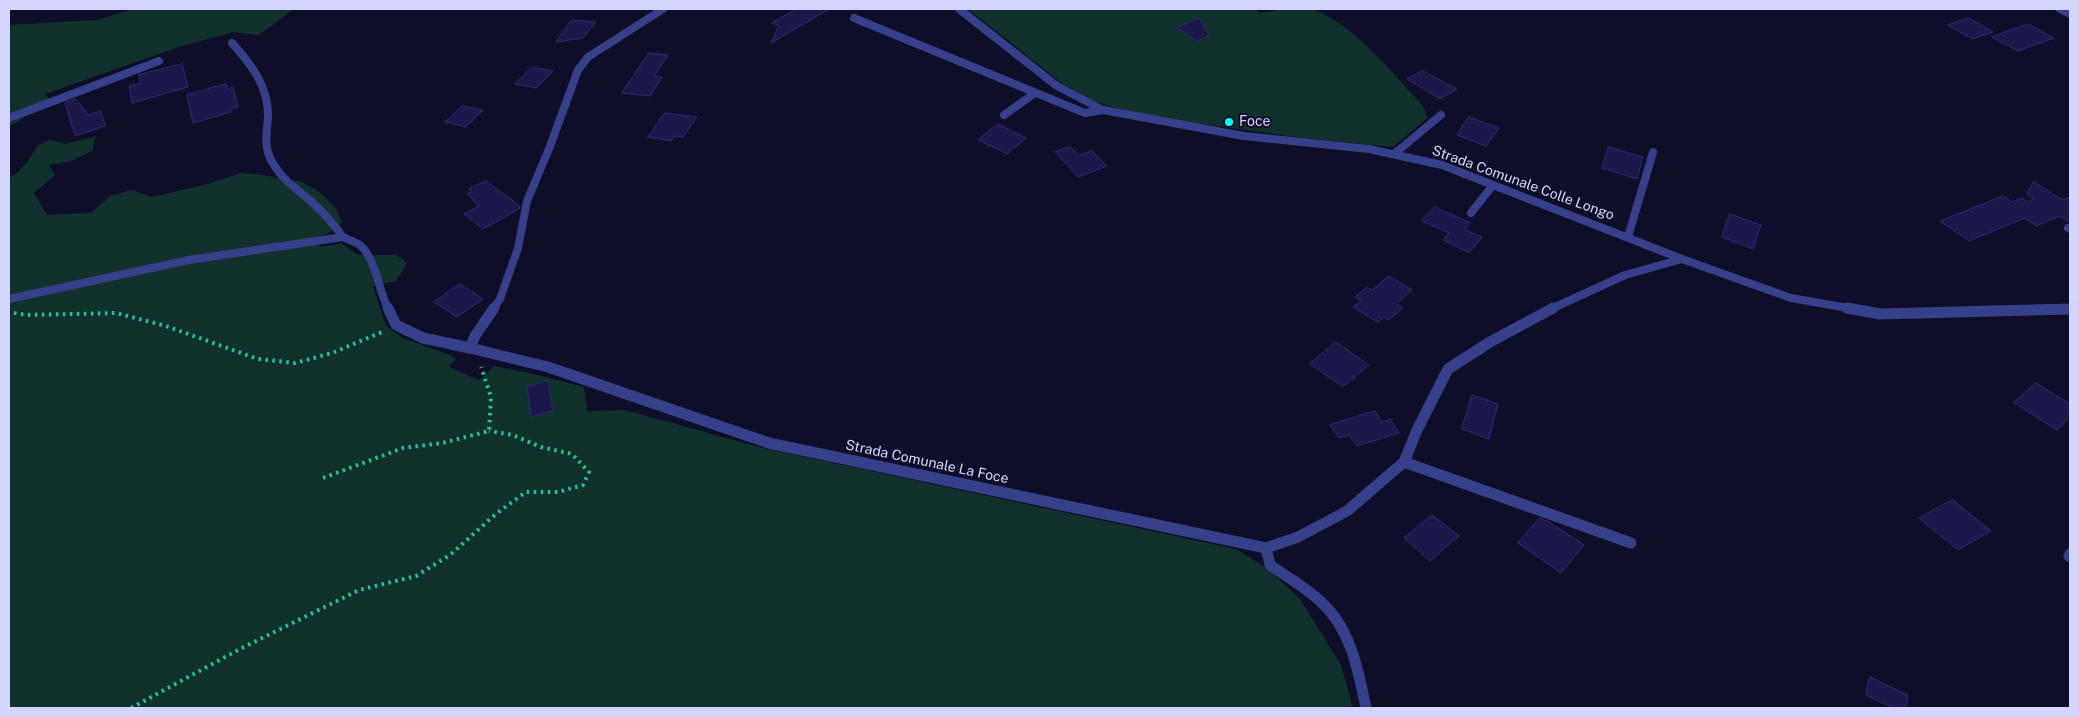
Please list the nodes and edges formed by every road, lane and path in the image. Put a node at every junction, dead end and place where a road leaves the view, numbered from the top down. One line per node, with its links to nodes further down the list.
1 (662, 9): 24 (street)
2 (959, 9): 9 (street, Strada Comunale Colle Longo)
3 (2060, 9): 4 (street)
4 (2070, 14)
5 (854, 18): 8 (street)
6 (232, 43): 17 (street)
7 (159, 61): 12 (street)
8 (1035, 93): 9 (street); 10 (street)
9 (1103, 110): 14 (street, Strada Comunale Colle Longo)
10 (1004, 115)
11 (1441, 115): 14 (street)
12 (9, 118)
13 (1653, 152): 18 (street)
14 (1394, 154): 15 (street, Strada Comunale Colle Longo)
15 (1493, 185): 16 (street); 18 (street, Strada Comunale Colle Longo)
16 (1471, 213)
17 (344, 237): 20 (street); 23 (street)
18 (1628, 237): 19 (street, Strada Comunale Colle Longo)
19 (1682, 259): 21 (street, Strada Comunale Colle Longo); 27 (street)
20 (9, 299)
21 (2070, 309)
22 (9, 312): 23 (path)
23 (396, 325): 24 (street, Strada Comunale La Foce)
24 (470, 348): 30 (street, Strada Comunale La Foce)
25 (487, 381): 26 (path)
26 (489, 431): 28 (path); 31 (path)
27 (1404, 462): 29 (street); 30 (street)
28 (324, 478)
29 (1631, 543)
30 (1266, 548): 32 (street)
31 (131, 708)
32 (1366, 708)

